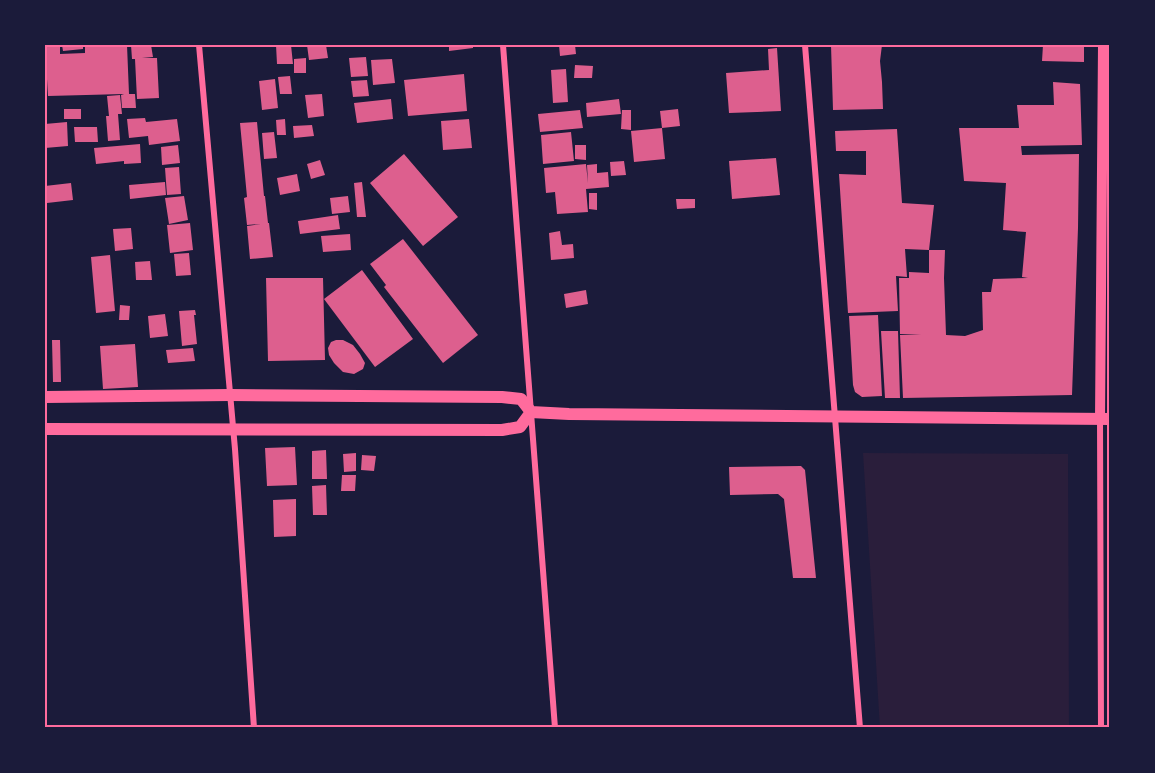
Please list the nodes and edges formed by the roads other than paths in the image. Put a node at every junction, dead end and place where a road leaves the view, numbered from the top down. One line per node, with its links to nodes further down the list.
1 (200, 45): 5 (street)
2 (503, 45): 7 (street)
3 (805, 45): 8 (street)
4 (1103, 45): 9 (street)
5 (230, 395): 6 (main road); 7 (main road); 10 (street)
6 (45, 397)
7 (531, 412): 8 (main road); 10 (main road); 13 (street)
8 (836, 417): 9 (main road); 14 (street)
9 (1105, 419): 15 (street)
10 (233, 428): 11 (main road); 12 (street)
11 (45, 429)
12 (254, 728)
13 (555, 728)
14 (860, 728)
15 (1101, 728)

